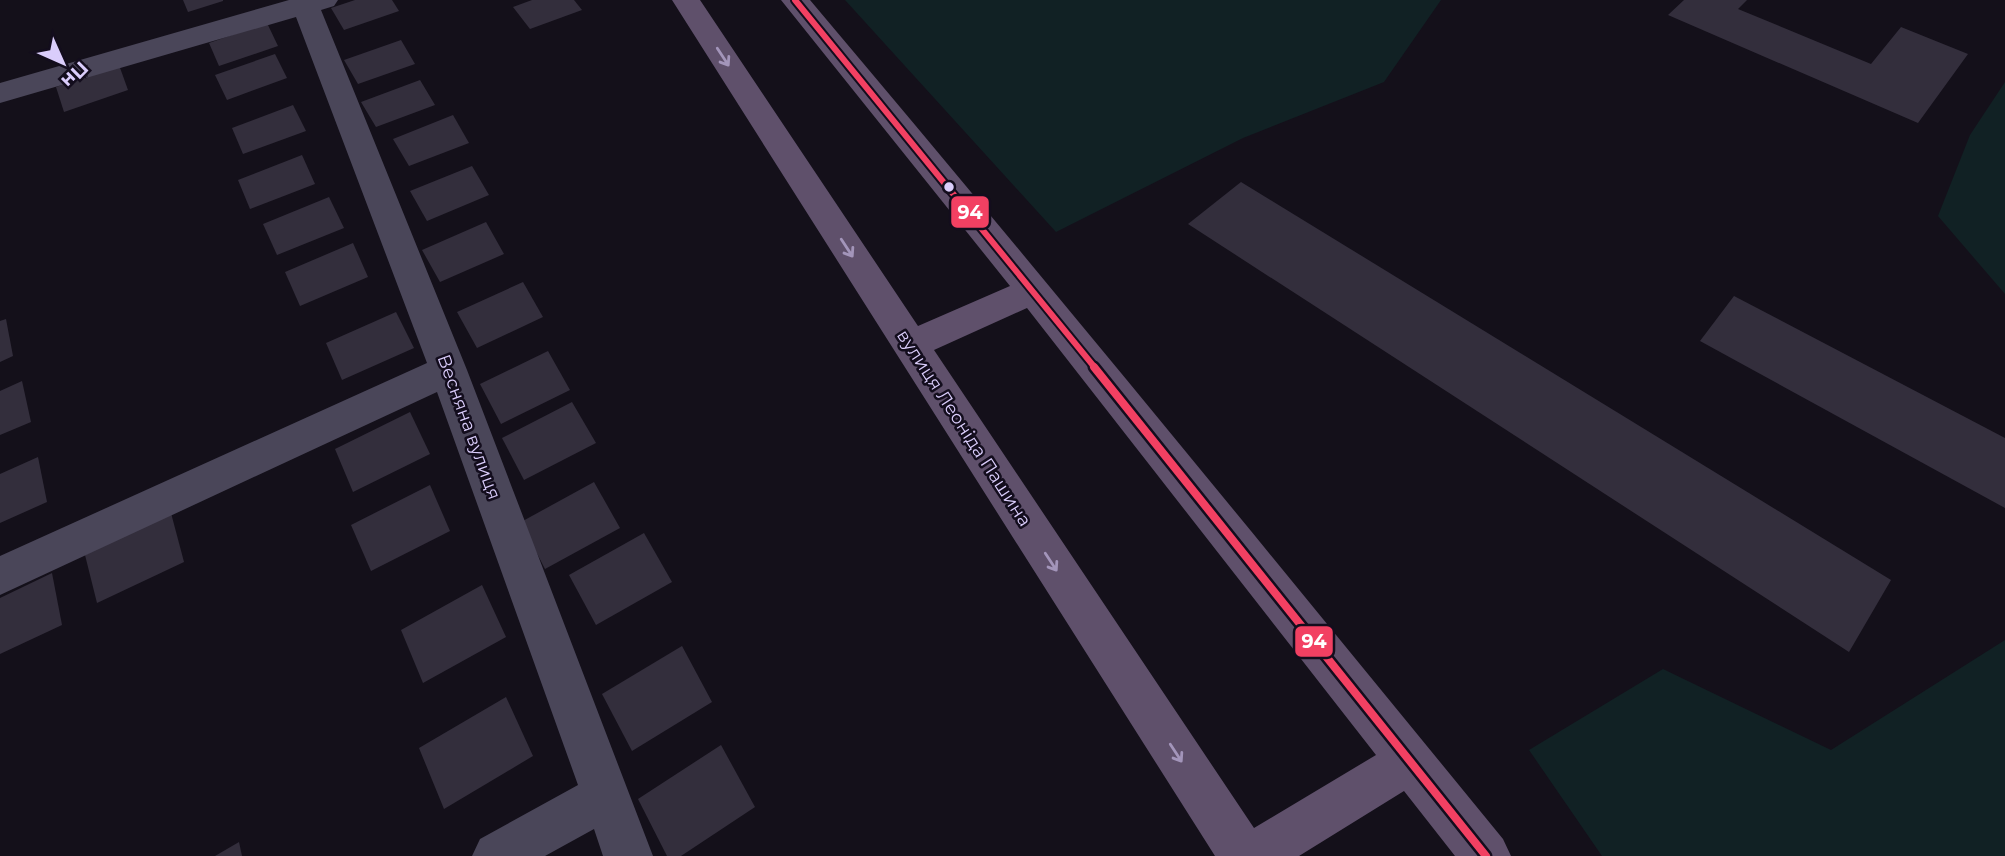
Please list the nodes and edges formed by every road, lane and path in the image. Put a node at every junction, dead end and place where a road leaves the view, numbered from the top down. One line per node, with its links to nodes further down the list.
1 (686, 0): 6 (main road, вулиця Леоніда Пашина, one-way to 6)
2 (795, 0): 5 (main road)
3 (311, 2): 4 (street); 7 (street, Весняна вулиця)
4 (0, 93)
5 (1034, 290): 6 (main road); 9 (main road)
6 (910, 345): 13 (main road, вулиця Леоніда Пашина, one-way to 13)
7 (448, 370): 8 (street); 10 (street, Весняна вулиця)
8 (0, 576)
9 (1411, 760): 14 (main road); 15 (main road)
10 (605, 796): 11 (street); 12 (street, Весняна вулиця)
11 (497, 856)
12 (628, 856)
13 (1243, 856)
14 (1254, 856)
15 (1486, 856)

